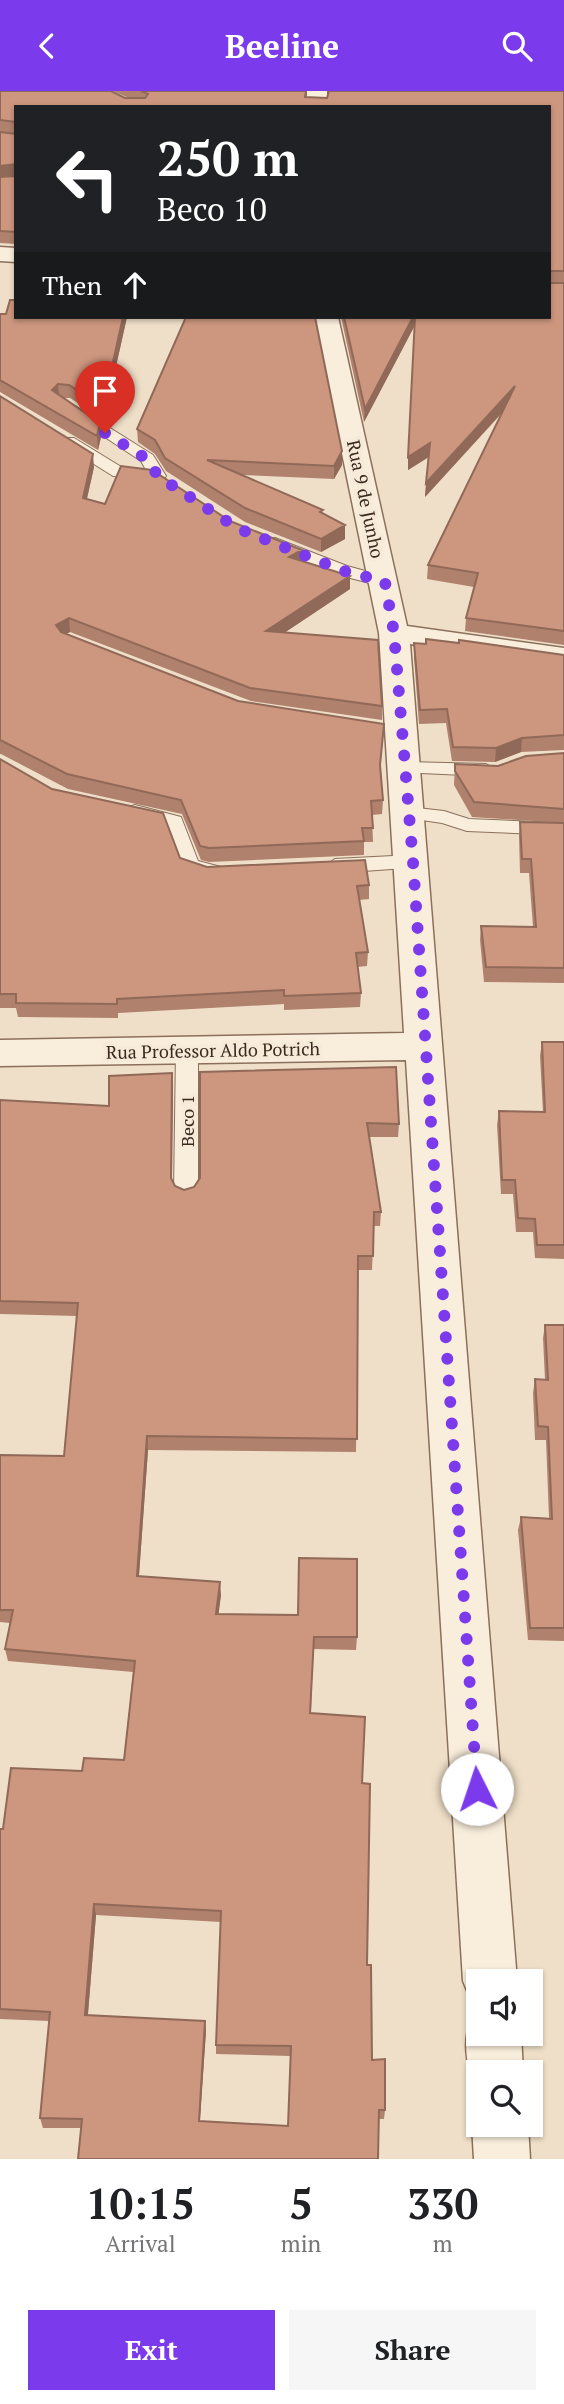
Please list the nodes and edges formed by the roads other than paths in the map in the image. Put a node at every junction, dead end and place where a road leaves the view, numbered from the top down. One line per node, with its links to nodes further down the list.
1 (326, 319): 6 (street, Rua 9 de Junho)
2 (64, 403): 4 (lane)
3 (52, 431): 4 (lane)
4 (164, 479)
5 (263, 538): 6 (lane)
6 (385, 582): 7 (street, Rua 9 de Junho)
7 (394, 633): 8 (street); 9 (street, Rua 9 de Junho)
8 (564, 657)
9 (395, 743): 10 (lane); 12 (street, Rua 9 de Junho)
10 (509, 766)
11 (119, 807): 16 (lane)
12 (408, 813): 13 (lane); 14 (street, Rua 9 de Junho)
13 (564, 829)
14 (413, 862): 15 (lane); 17 (street, Rua 9 de Junho)
15 (317, 867)
16 (236, 871)
17 (425, 1046): 18 (street, Rua Professor Aldo Potrich); 21 (street, Rua 9 de Junho)
18 (187, 1050): 19 (street, Rua Professor Aldo Potrich); 20 (lane, Beco 1)
19 (1, 1058)
20 (186, 1192)
21 (489, 1969)
22 (501, 2137): 23 (street)
23 (502, 2159)

